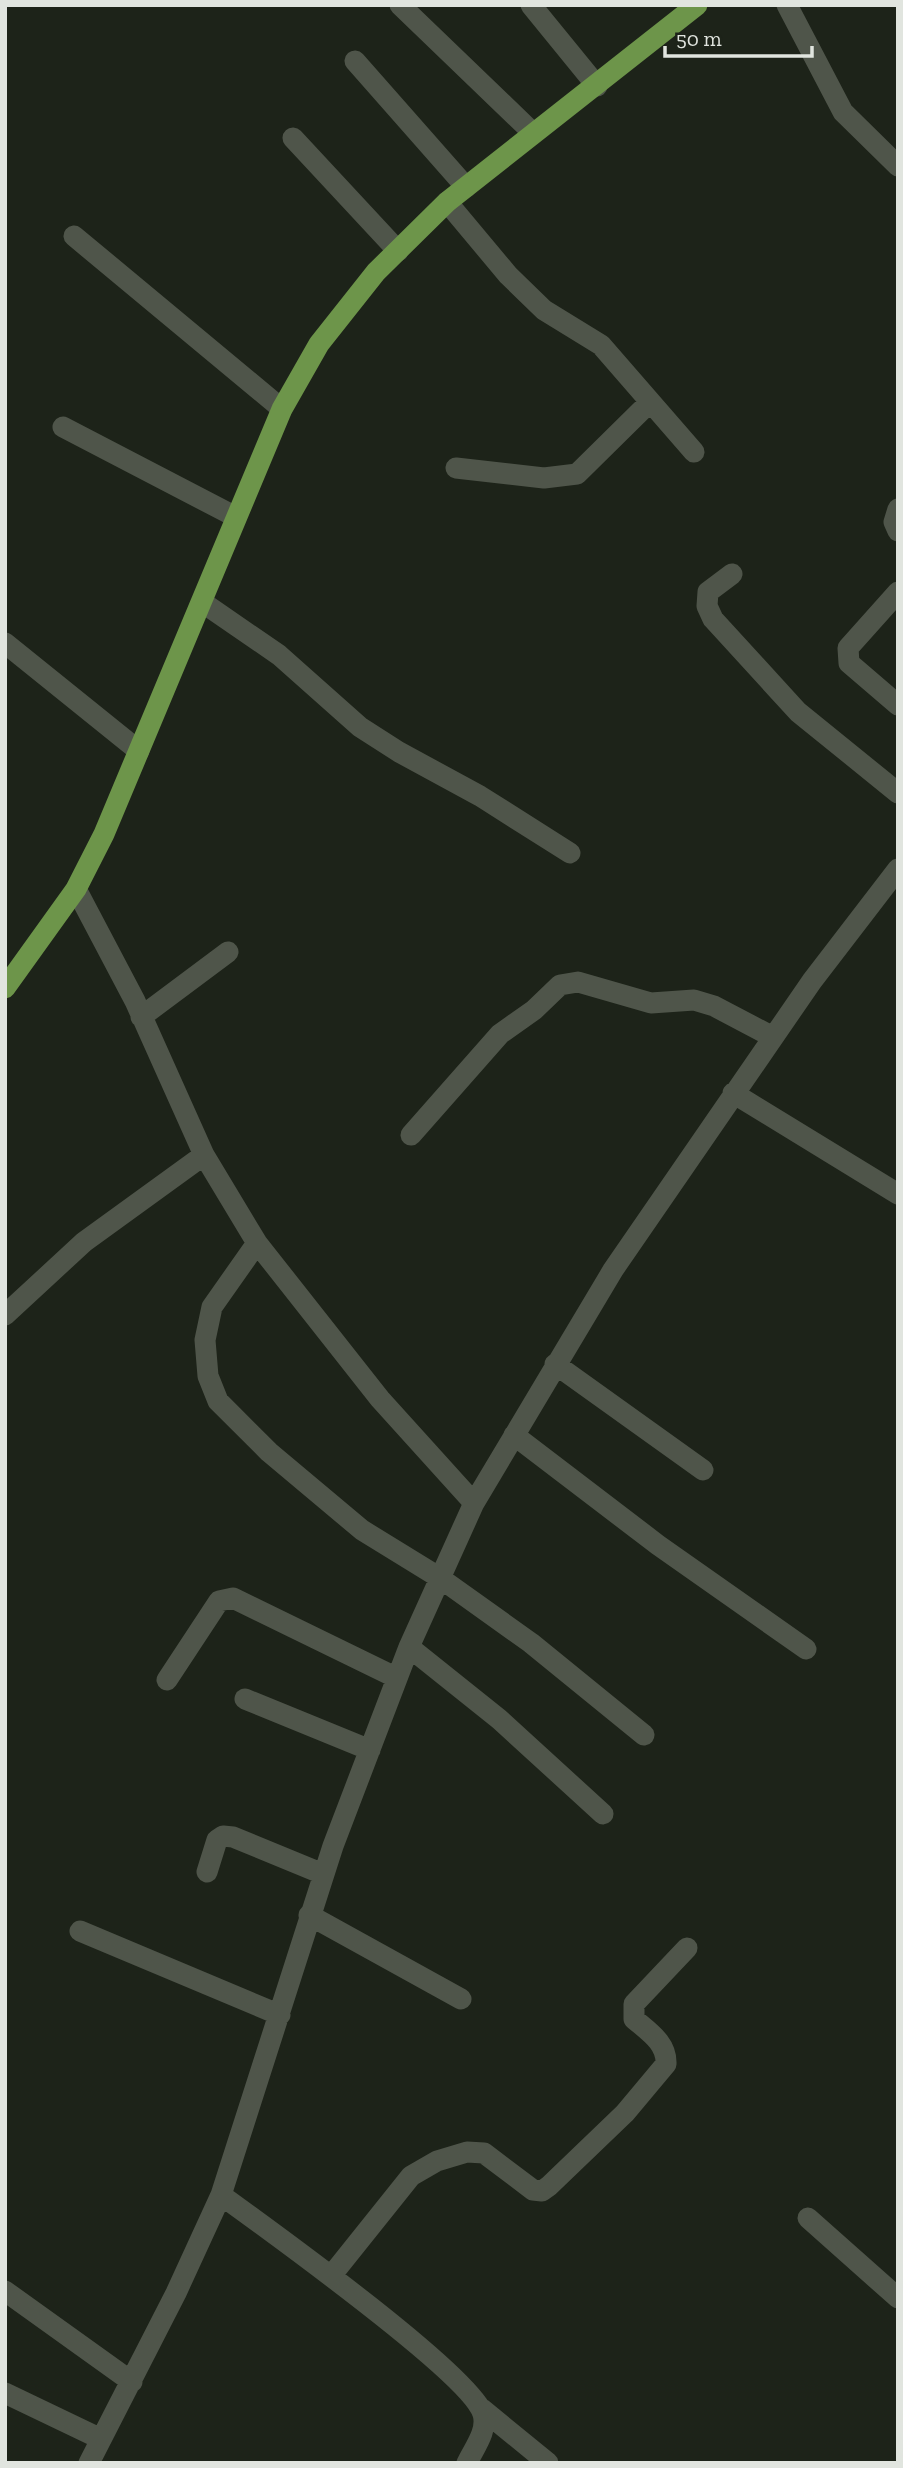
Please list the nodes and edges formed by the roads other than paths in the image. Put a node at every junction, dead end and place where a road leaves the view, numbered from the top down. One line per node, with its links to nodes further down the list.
1 (400, 5): 7 (street)
2 (531, 5): 6 (street)
3 (697, 5): 6 (main road)
4 (787, 5): 9 (street)
5 (355, 61): 10 (street)
6 (597, 86): 7 (main road)
7 (533, 133): 10 (main road)
8 (293, 138): 13 (street)
9 (898, 166)
10 (466, 187): 11 (main road)
11 (447, 202): 13 (main road); 14 (street)
12 (74, 236): 15 (street)
13 (398, 251): 15 (main road)
14 (650, 402): 17 (street); 18 (street)
15 (282, 409): 20 (main road)
16 (63, 427): 20 (street)
17 (694, 452)
18 (456, 468)
19 (898, 509): 21 (street)
20 (236, 517): 24 (main road)
21 (898, 531)
22 (732, 574): 28 (street)
23 (898, 592): 26 (street)
24 (202, 601): 27 (main road); 29 (street)
25 (5, 643): 27 (street)
26 (898, 705)
27 (139, 751): 31 (main road)
28 (898, 793)
29 (570, 853)
30 (898, 869): 35 (street)
31 (76, 889): 33 (main road); 34 (street)
32 (228, 952): 34 (street)
33 (5, 988)
34 (142, 1017): 38 (street)
35 (773, 1037): 36 (street); 37 (street)
36 (733, 1093): 39 (street); 42 (street)
37 (411, 1135)
38 (204, 1155): 40 (street); 41 (street)
39 (898, 1194)
40 (257, 1243): 45 (street); 46 (street)
41 (5, 1315)
42 (555, 1364): 43 (street); 44 (street)
43 (514, 1434): 45 (street); 48 (street)
44 (703, 1470)
45 (474, 1503): 46 (street)
46 (440, 1578): 47 (street); 52 (street)
47 (409, 1647): 49 (street); 54 (street)
48 (806, 1649)
49 (397, 1678): 50 (street); 53 (street)
50 (167, 1680)
51 (245, 1699): 53 (street)
52 (644, 1735)
53 (370, 1750): 56 (street)
54 (603, 1814)
55 (207, 1871): 56 (street)
56 (323, 1874): 57 (street)
57 (309, 1915): 60 (street); 61 (street)
58 (79, 1931): 61 (street)
59 (687, 1948): 64 (street)
60 (461, 1998)
61 (280, 2015): 62 (street)
62 (221, 2195): 64 (street); 67 (street)
63 (808, 2218): 66 (street)
64 (331, 2276): 69 (street)
65 (5, 2291): 67 (street)
66 (898, 2298)
67 (132, 2382): 70 (street)
68 (5, 2393): 70 (street)
69 (482, 2409): 72 (street); 73 (street)
70 (101, 2440): 71 (street)
71 (89, 2463)
72 (467, 2463)
73 (548, 2463)

